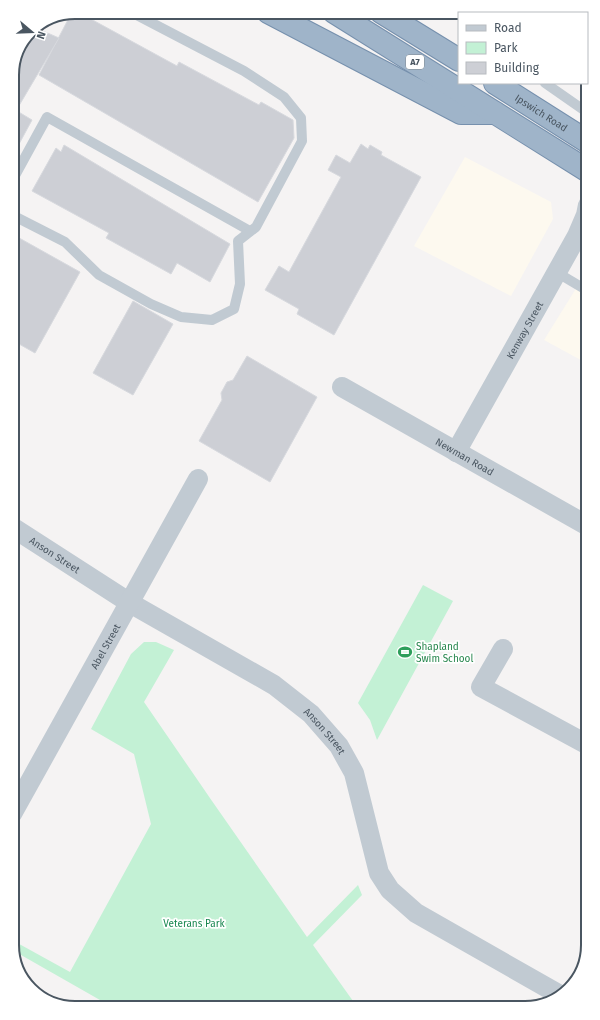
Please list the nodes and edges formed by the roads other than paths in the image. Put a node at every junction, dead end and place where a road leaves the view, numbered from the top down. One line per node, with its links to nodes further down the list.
1 (144, 19): 17 (lane)
2 (281, 19): 11 (highway)
3 (345, 19): 11 (highway, A7)
4 (392, 19): 6 (highway, A7)
5 (414, 19): 6 (highway)
6 (425, 39): 7 (highway, A7)
7 (458, 59)
8 (496, 84): 12 (highway, Ipswich Road)
9 (546, 84): 10 (lane)
10 (581, 108)
11 (495, 113): 13 (highway, A7)
12 (581, 138)
13 (581, 167)
14 (19, 168): 17 (lane)
15 (19, 219): 17 (lane)
16 (581, 227): 18 (street, Kenway Street)
17 (250, 231)
18 (556, 272): 19 (lane); 21 (street, Kenway Street)
19 (581, 287)
20 (342, 387): 21 (street, Newman Road)
21 (456, 452): 23 (street, Newman Road)
22 (198, 479): 25 (street, Abel Street)
23 (581, 522)
24 (19, 532): 25 (street, Anson Street)
25 (130, 603): 28 (street, Abel Street); 29 (street, Anson Street)
26 (503, 649): 27 (street)
27 (581, 741)
28 (19, 801)
29 (555, 992)

